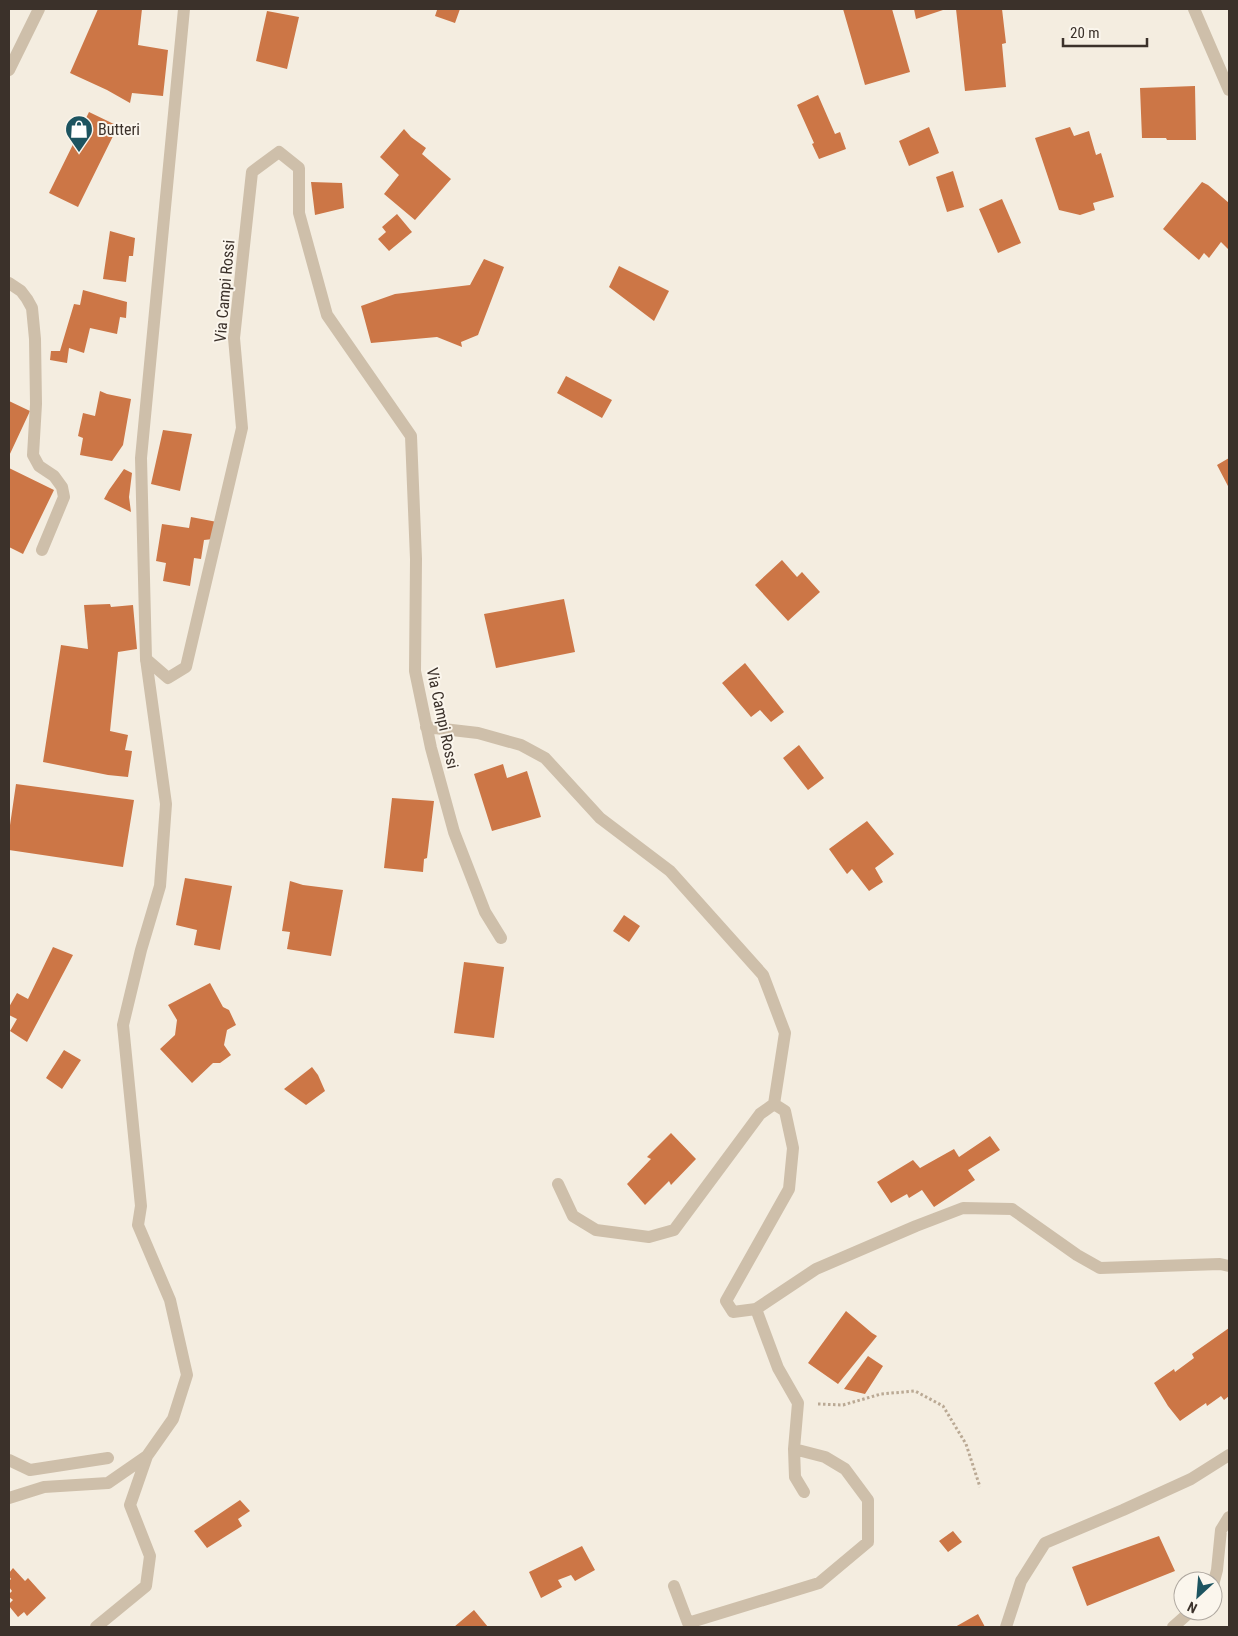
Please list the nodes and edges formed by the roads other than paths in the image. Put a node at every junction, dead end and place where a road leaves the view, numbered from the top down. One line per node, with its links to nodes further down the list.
1 (39, 9): 4 (street)
2 (184, 9): 8 (street)
3 (1194, 9): 5 (street)
4 (9, 70)
5 (1229, 90)
6 (9, 282): 7 (street)
7 (42, 550)
8 (146, 660): 9 (street, Via Campi Rossi); 17 (street)
9 (426, 727): 10 (street, Via Campi Rossi); 11 (street)
10 (500, 938)
11 (774, 1104): 12 (street); 14 (street)
12 (558, 1184)
13 (1229, 1266): 14 (street)
14 (756, 1309): 15 (street)
15 (794, 1449): 20 (street); 24 (street)
16 (1229, 1455): 26 (street)
17 (147, 1456): 21 (street); 25 (street)
18 (108, 1458): 19 (street)
19 (9, 1460)
20 (804, 1492)
21 (9, 1498)
22 (1229, 1517): 23 (street)
23 (1217, 1571)
24 (674, 1586)
25 (96, 1627)
26 (1006, 1627)

